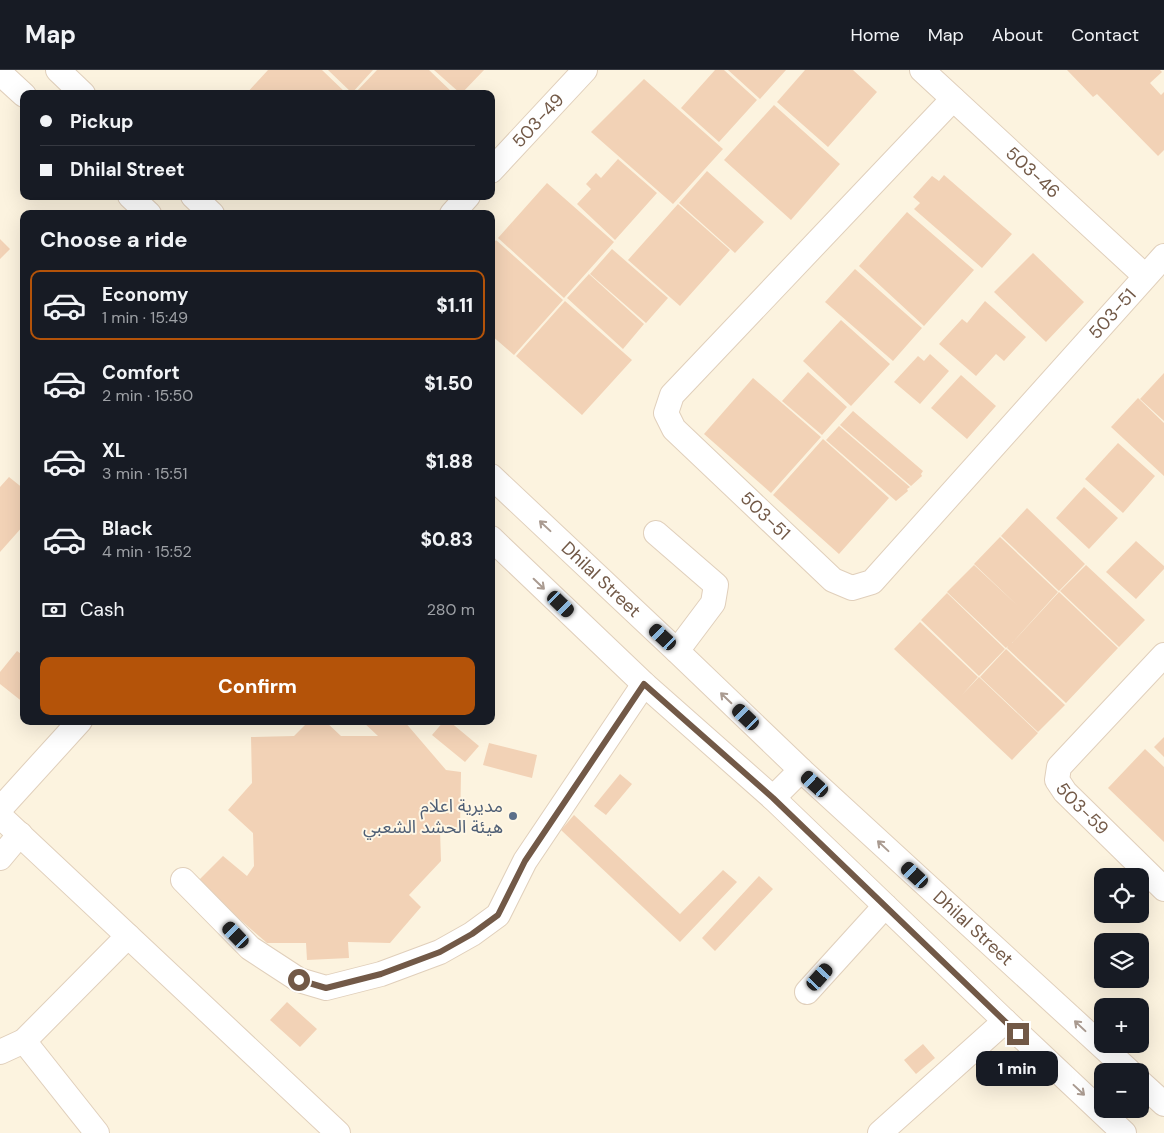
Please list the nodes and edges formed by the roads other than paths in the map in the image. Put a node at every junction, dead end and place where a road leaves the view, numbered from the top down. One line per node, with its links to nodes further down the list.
1 (58, 70): 5 (street)
2 (585, 70): 8 (street, 503-49)
3 (922, 70): 7 (street, 503-46)
4 (0, 73): 6 (street)
5 (79, 90)
6 (20, 91)
7 (952, 98): 16 (street, 503-46); 16 (street, 503-51)
8 (495, 167)
9 (134, 200): 12 (street)
10 (197, 200): 13 (street)
11 (464, 200): 14 (street)
12 (145, 210)
13 (208, 210)
14 (456, 210)
15 (1164, 256): 16 (street, 503-51)
16 (1145, 276)
17 (495, 480): 20 (street, Dhilal Street, one-way to 17)
18 (656, 533): 20 (street)
19 (495, 542): 22 (street, one-way to 22)
20 (677, 650): 24 (street, Dhilal Street, one-way to 20)
21 (1164, 655): 31 (street, 503-59)
22 (644, 684): 25 (street); 30 (street)
23 (76, 725): 26 (street)
24 (801, 770): 25 (street); 38 (street, Dhilal Street, one-way to 24)
25 (773, 798): 32 (street)
26 (0, 809)
27 (0, 816): 28 (street)
28 (20, 834): 29 (street); 33 (street)
29 (0, 858)
30 (182, 880)
31 (1164, 889)
32 (885, 906): 34 (street); 35 (street)
33 (128, 936): 36 (street); 42 (street)
34 (807, 992)
35 (1005, 1021): 43 (street); 44 (street, one-way to 44)
36 (24, 1041): 37 (street); 41 (street)
37 (0, 1052)
38 (1120, 1063)
39 (1149, 1090): 40 (street)
40 (1164, 1104)
41 (97, 1133)
42 (338, 1133)
43 (880, 1133)
44 (1124, 1133)

